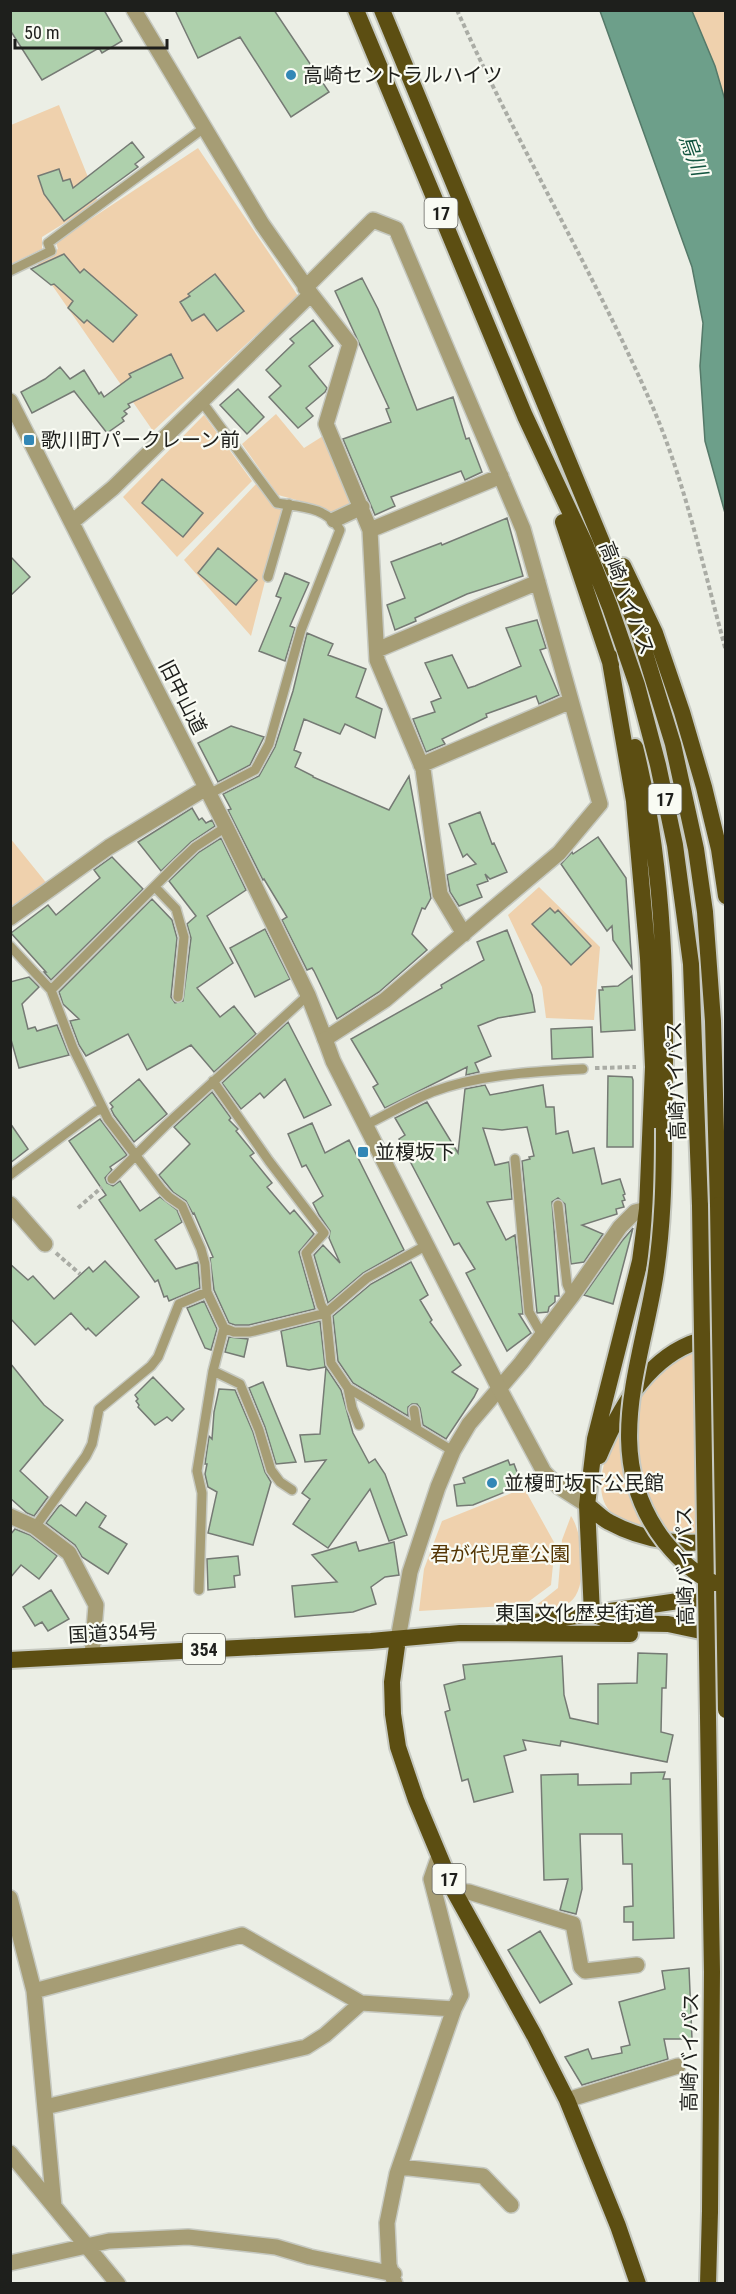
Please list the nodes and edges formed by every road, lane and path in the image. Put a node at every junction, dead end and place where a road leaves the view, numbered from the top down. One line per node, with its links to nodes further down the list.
1 (134, 10): 5 (street)
2 (356, 10): 11 (highway, 高崎バイパス / 17)
3 (382, 10): 10 (highway, 高崎バイパス / 17)
4 (457, 10): 21 (path)
5 (204, 128): 6 (lane); 7 (street)
6 (10, 271)
7 (308, 291): 9 (street); 12 (street); 14 (street)
8 (10, 401): 16 (street, 旧中山道)
9 (202, 402): 13 (lane); 16 (street)
10 (549, 413): 28 (highway); 82 (highway, 高崎バイパス / 17, bridge)
11 (525, 416): 22 (highway); 102 (highway, 高崎バイパス / 17, bridge)
12 (501, 476): 17 (street); 19 (street)
13 (289, 504): 15 (lane); 18 (lane)
14 (362, 507): 15 (street); 17 (street)
15 (334, 520): 25 (lane)
16 (72, 522): 25 (street, 旧中山道)
17 (370, 530): 20 (street)
18 (268, 578)
19 (538, 582): 20 (street); 23 (street)
20 (377, 650): 24 (street)
21 (726, 651)
22 (609, 656): 48 (highway); 71 (highway, bridge)
23 (571, 701): 24 (street); 30 (street)
24 (421, 765): 30 (street)
25 (207, 791): 26 (street, 旧中山道); 29 (street)
26 (226, 827): 27 (lane); 33 (street, 旧中山道)
27 (155, 886): 32 (lane); 34 (lane)
28 (726, 896)
29 (10, 918)
30 (464, 934): 35 (street)
31 (10, 946): 32 (lane)
32 (51, 990): 39 (lane)
33 (308, 995): 35 (street, 旧中山道); 38 (lane)
34 (178, 997)
35 (325, 1039): 40 (street, 旧中山道)
36 (640, 1067): 37 (path)
37 (583, 1069): 40 (lane)
38 (213, 1081): 41 (lane); 54 (lane)
39 (103, 1109): 41 (lane); 43 (lane)
40 (366, 1125): 50 (street, 旧中山道)
41 (135, 1156): 44 (lane); 52 (lane)
42 (515, 1159): 56 (lane)
43 (10, 1175)
44 (112, 1179): 47 (path)
45 (10, 1204): 49 (street)
46 (558, 1205): 53 (lane)
47 (78, 1208)
48 (647, 1209): 53 (street); 65 (highway)
49 (45, 1244): 51 (path)
50 (427, 1245): 54 (lane); 60 (street, 旧中山道)
51 (80, 1274)
52 (207, 1293): 55 (lane); 69 (lane)
53 (572, 1296): 56 (street)
54 (326, 1313): 55 (lane); 59 (lane)
55 (224, 1328): 58 (lane)
56 (543, 1335): 60 (street)
57 (726, 1341): 65 (highway)
58 (213, 1371): 66 (lane); 72 (lane)
59 (348, 1388): 62 (lane); 63 (lane)
60 (499, 1388): 64 (street); 67 (street, 旧中山道)
61 (414, 1410): 63 (lane)
62 (359, 1425)
63 (417, 1429): 64 (lane)
64 (453, 1451): 79 (street)
65 (590, 1476): 67 (highway)
66 (292, 1490)
67 (587, 1505): 70 (highway); 75 (highway)
68 (12, 1521): 69 (street)
69 (35, 1527): 80 (street)
70 (726, 1538)
71 (726, 1588)
72 (199, 1590)
73 (726, 1594): 74 (highway, 東国文化歴史街道)
74 (688, 1599): 75 (highway, 東国文化歴史街道 / 354); 76 (highway)
75 (592, 1614): 77 (highway, 東国文化歴史街道 / 354); 78 (highway)
76 (726, 1618)
77 (460, 1633): 78 (highway, 東国文化歴史街道 / 354); 79 (highway, 東国文化歴史街道 / 354)
78 (720, 1634)
79 (398, 1639): 80 (highway, 国道354号 / 354); 83 (highway, 17)
80 (92, 1655): 81 (highway, 国道354号 / 354)
81 (10, 1660)
82 (726, 1710)
83 (439, 1856): 84 (highway, 17); 89 (street)
84 (454, 1891): 86 (street); 91 (highway, 17)
85 (10, 1898): 87 (street)
86 (637, 1965)
87 (34, 1991): 88 (street); 92 (street)
88 (361, 2003): 89 (street); 92 (street)
89 (454, 2009): 94 (street)
90 (678, 2066): 91 (street)
91 (567, 2100): 101 (highway, 17)
92 (45, 2107): 96 (street)
93 (10, 2153): 96 (street)
94 (400, 2167): 95 (street); 99 (street)
95 (511, 2205)
96 (54, 2206): 97 (street)
97 (86, 2245): 98 (street); 99 (street); 100 (street)
98 (10, 2263)
99 (395, 2279)
100 (118, 2283)
101 (638, 2283)
102 (708, 2283)

